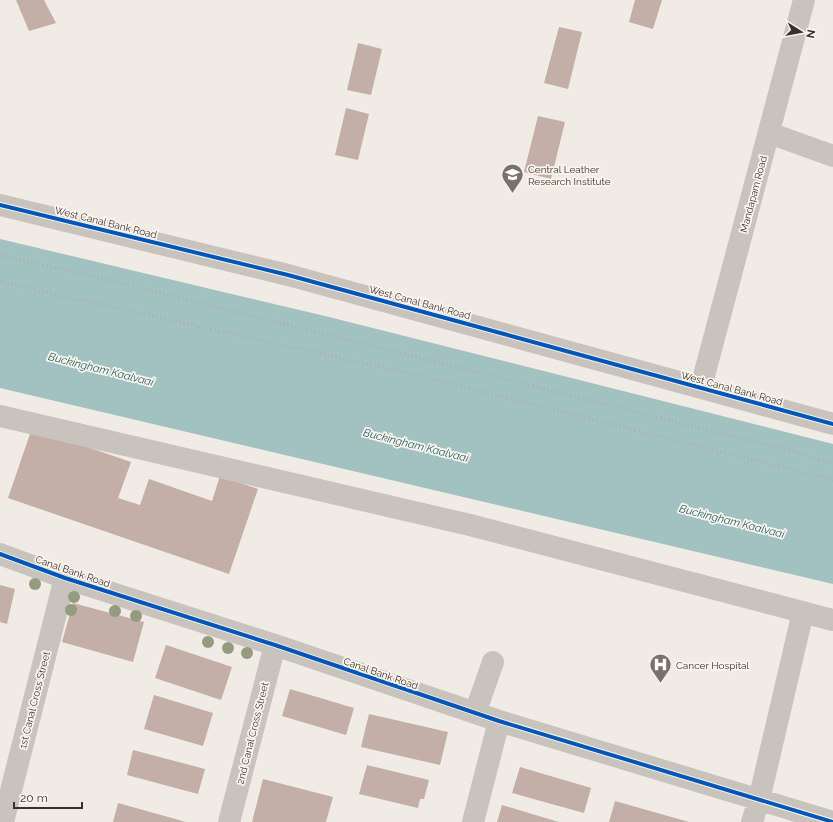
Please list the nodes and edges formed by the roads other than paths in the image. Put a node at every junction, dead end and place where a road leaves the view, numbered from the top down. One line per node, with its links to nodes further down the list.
1 (804, 0): 2 (street, Mandapam Road)
2 (769, 133): 3 (street); 5 (street, Mandapam Road)
3 (833, 156)
4 (0, 205): 5 (street, West Canal Bank Road)
5 (701, 387): 7 (street, West Canal Bank Road)
6 (0, 416): 10 (street)
7 (833, 424)
8 (0, 554): 9 (street, Canal Bank Road)
9 (65, 578): 12 (street, Canal Bank Road); 17 (street, 1st Canal Cross Street)
10 (803, 612): 11 (street); 16 (street)
11 (833, 620)
12 (275, 645): 14 (street, Canal Bank Road); 18 (street, 2nd Canal Cross Street)
13 (493, 662): 14 (street)
14 (475, 714): 15 (street, Canal Bank Road)
15 (499, 721): 16 (street, Canal Bank Road); 19 (street)
16 (759, 800): 20 (street); 21 (street, Canal Bank Road)
17 (3, 822)
18 (229, 822)
19 (473, 822)
20 (752, 822)
21 (833, 822)

